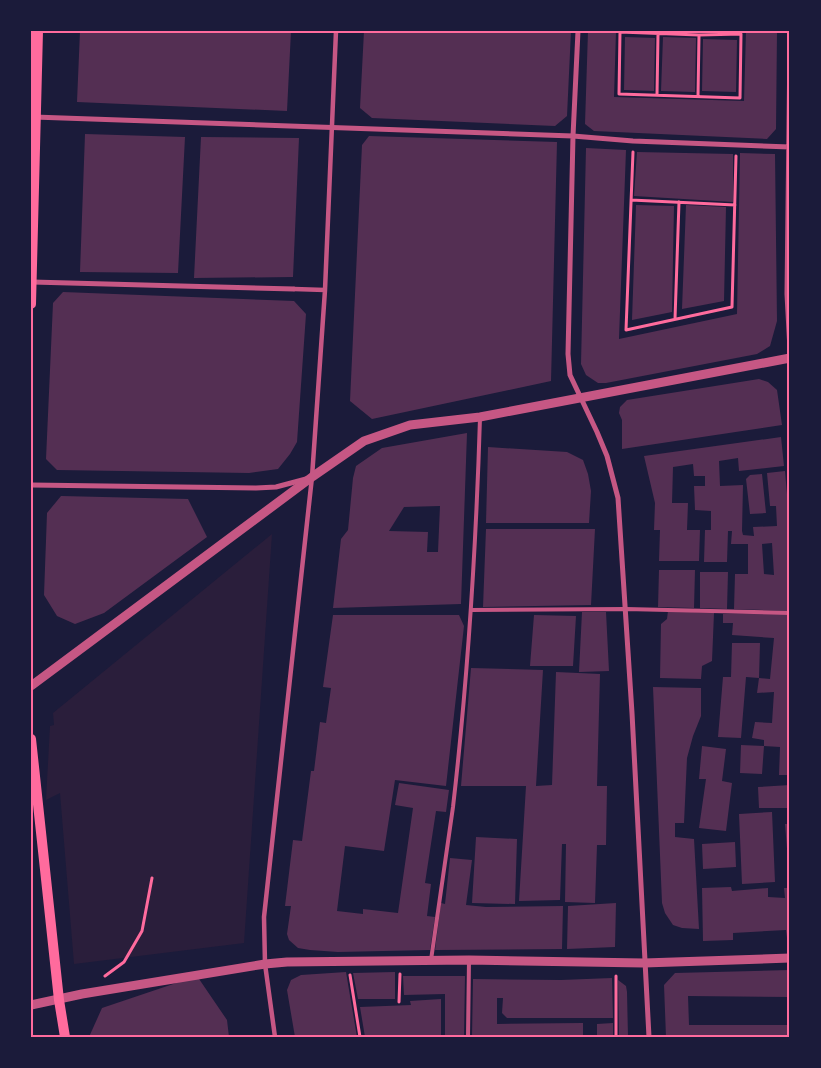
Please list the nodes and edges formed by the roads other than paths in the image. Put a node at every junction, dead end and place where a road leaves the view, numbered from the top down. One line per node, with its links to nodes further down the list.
1 (38, 31): 5 (main road)
2 (336, 31): 6 (street)
3 (578, 31): 7 (street)
4 (790, 42): 8 (street)
5 (34, 116): 6 (street); 9 (main road)
6 (332, 128): 7 (street); 11 (street)
7 (573, 136): 8 (street); 16 (street)
8 (789, 147): 12 (street)
9 (32, 282): 10 (street); 13 (main road)
10 (294, 289): 11 (street)
11 (326, 290): 18 (street)
12 (789, 294): 14 (street)
13 (31, 304)
14 (790, 350)
15 (790, 358): 16 (street)
16 (581, 399): 17 (street); 20 (street)
17 (480, 417): 18 (street); 21 (lane)
18 (312, 477): 19 (street); 23 (street); 29 (street)
19 (31, 485)
20 (626, 609): 21 (lane); 22 (lane); 28 (street)
21 (471, 610): 26 (lane)
22 (790, 613)
23 (31, 686)
24 (31, 739): 30 (main road)
25 (790, 958): 28 (street)
26 (431, 960): 27 (street); 29 (street)
27 (469, 960): 28 (street); 34 (lane)
28 (644, 963): 35 (street)
29 (265, 964): 30 (street); 33 (street)
30 (60, 1000): 31 (street); 32 (main road)
31 (31, 1005)
32 (65, 1037)
33 (275, 1037)
34 (468, 1037)
35 (648, 1037)

